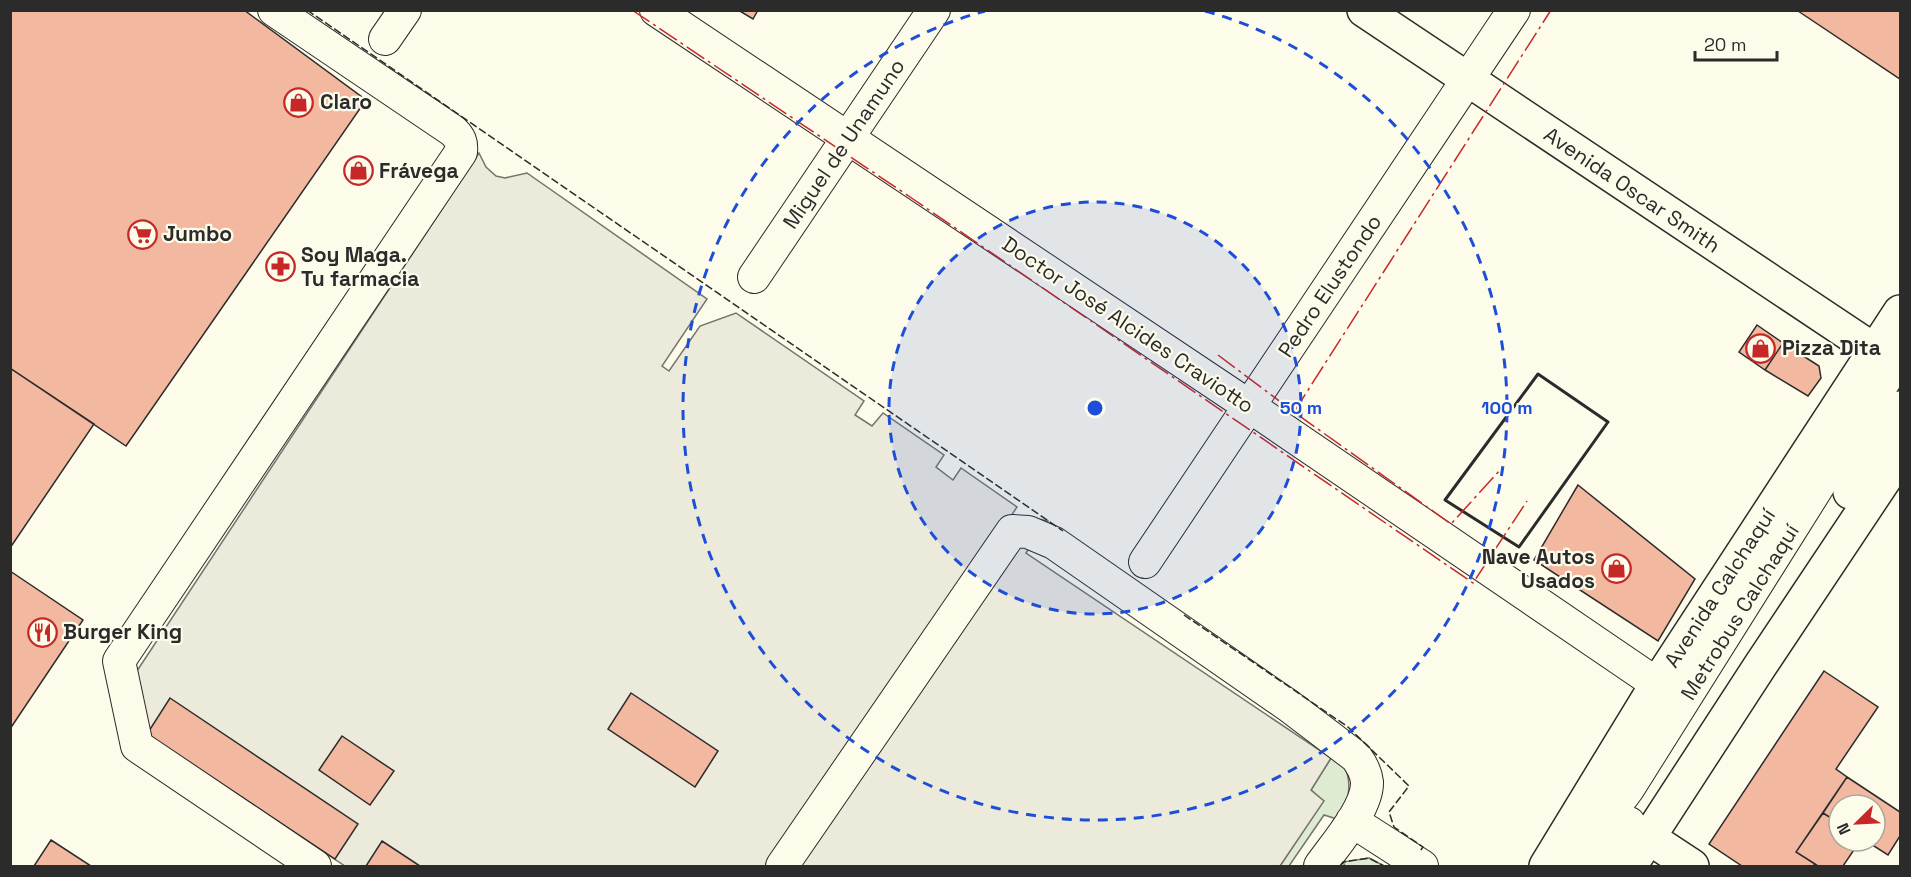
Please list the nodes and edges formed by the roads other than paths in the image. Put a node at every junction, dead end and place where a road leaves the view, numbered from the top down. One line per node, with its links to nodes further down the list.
1 (274, 10): 21 (street)
2 (405, 10): 7 (street)
3 (656, 10): 9 (street, Doctor José Alcides Craviotto)
4 (934, 10): 9 (street, Miguel de Unamuno)
5 (1364, 10): 8 (main road, Avenida Oscar Smith)
6 (1514, 10): 8 (street, Pedro Elustondo)
7 (385, 39)
8 (1468, 80): 12 (main road, Avenida Oscar Smith); 13 (street, Pedro Elustondo)
9 (849, 138): 10 (street, Miguel de Unamuno); 13 (street, Doctor José Alcides Craviotto)
10 (754, 277)
11 (1900, 312): 12 (main road, Avenida Calchaquí)
12 (1894, 366): 18 (main road, Avenida Calchaquí); 20 (street, Metrobus Calchaquí)
13 (1249, 406): 16 (street, Pedro Elustondo); 18 (street, Doctor José Alcides Craviotto)
14 (1900, 408): 17 (main road)
15 (1896, 472): 17 (main road, Avenida Calchaquí)
16 (1145, 562)
17 (1760, 666): 20 (main road, Avenida Calchaquí)
18 (1657, 684): 20 (main road, Avenida Calchaquí)
19 (1352, 821): 22 (street); 23 (street); 24 (street)
20 (1617, 821): 25 (main road, Avenida Calchaquí); 26 (street, Metrobus Calchaquí); 27 (street, Metrobus Calchaquí); 28 (main road, Avenida Calchaquí); 29 (main road)
21 (315, 867)
22 (782, 867)
23 (1320, 867)
24 (1422, 867)
25 (1546, 867)
26 (1578, 867)
27 (1604, 867)
28 (1630, 867)
29 (1692, 867)

